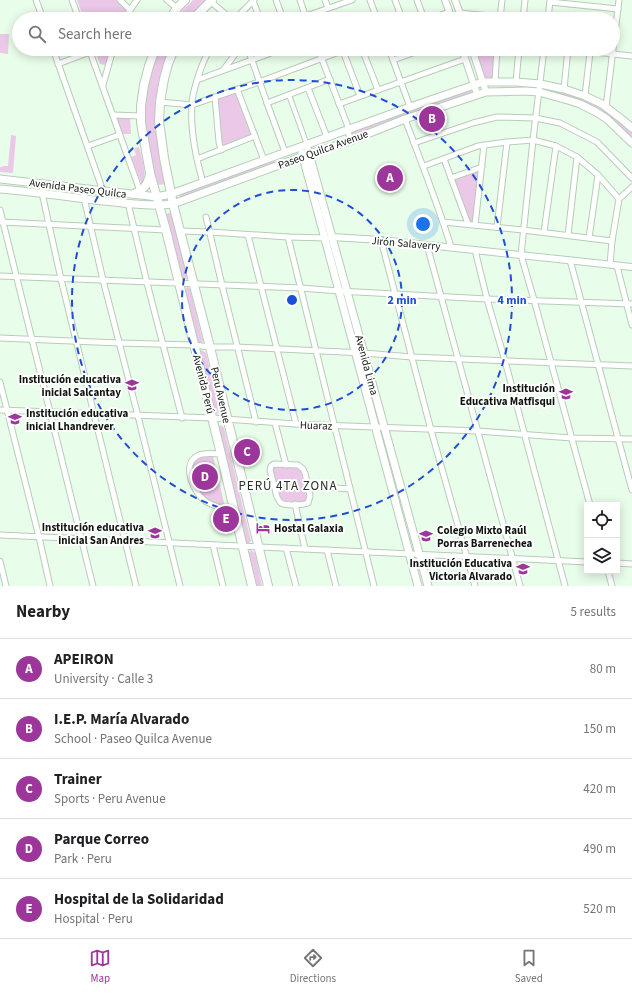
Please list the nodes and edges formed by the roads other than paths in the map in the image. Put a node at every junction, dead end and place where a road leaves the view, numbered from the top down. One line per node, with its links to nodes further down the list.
1 (36, 0): 26 (street)
2 (73, 0): 27 (street)
3 (120, 0): 24 (street)
4 (137, 0): 24 (street)
5 (167, 0): 22 (street)
6 (185, 0): 22 (main road)
7 (210, 0): 29 (main road); 30 (street)
8 (254, 0): 31 (street); 32 (street)
9 (276, 0): 33 (street)
10 (300, 0): 34 (street)
11 (325, 0): 23 (street)
12 (352, 0): 23 (street)
13 (370, 0): 36 (street)
14 (395, 0): 37 (street)
15 (417, 0): 38 (street)
16 (445, 0): 39 (street)
17 (455, 0): 40 (street)
18 (502, 0): 41 (street)
19 (525, 0): 42 (street)
20 (619, 0): 25 (street)
21 (550, 1): 25 (street); 43 (street)
22 (177, 8): 28 (main road)
23 (328, 8): 35 (street)
24 (130, 10)
25 (618, 10)
26 (40, 12)
27 (77, 12)
28 (174, 12)
29 (199, 12)
30 (223, 12)
31 (242, 12)
32 (258, 12)
33 (280, 12)
34 (304, 12)
35 (318, 12)
36 (374, 12)
37 (399, 12)
38 (421, 12)
39 (449, 12)
40 (460, 12)
41 (501, 12)
42 (524, 12)
43 (549, 12)
44 (620, 55): 68 (street)
45 (55, 56): 73 (street)
46 (76, 56): 73 (street)
47 (92, 56): 84 (street)
48 (112, 56): 84 (street)
49 (153, 56): 103 (main road)
50 (171, 56): 96 (main road)
51 (207, 56): 76 (street)
52 (234, 56): 74 (street)
53 (251, 56): 71 (street)
54 (261, 56): 71 (street)
55 (328, 56): 69 (street)
56 (347, 56): 93 (street)
57 (365, 56): 88 (street)
58 (392, 56): 72 (street)
59 (404, 56): 72 (street)
60 (464, 56): 70 (street)
61 (474, 56): 79 (street)
62 (497, 56): 80 (street)
63 (518, 56): 81 (street)
64 (543, 56): 82 (street)
65 (567, 56): 87 (street)
66 (590, 56): 94 (street)
67 (612, 56): 101 (street)
68 (632, 56)
69 (322, 58): 75 (street); 77 (street)
70 (465, 59): 78 (street); 83 (street)
71 (252, 60): 74 (street); 77 (street)
72 (393, 60): 78 (street)
73 (58, 64): 118 (street)
74 (224, 70): 76 (street)
75 (330, 79): 85 (street); 98 (street)
76 (197, 80): 99 (street)
77 (259, 82): 86 (street); 97 (street)
78 (401, 82): 88 (street); 100 (street)
79 (483, 82): 80 (main road, Paseo Quilca Avenue); 83 (main road, Paseo Quilca Avenue); 89 (street)
80 (495, 82): 81 (main road, Paseo Quilca Avenue)
81 (516, 82): 82 (main road, Paseo Quilca Avenue)
82 (540, 84): 87 (main road, Paseo Quilca Avenue); 90 (street)
83 (474, 85): 91 (street); 100 (main road, Paseo Quilca Avenue)
84 (102, 86): 102 (street)
85 (308, 88): 92 (street); 110 (street)
86 (237, 89): 95 (street); 109 (street)
87 (564, 89): 94 (main road, Paseo Quilca Avenue)
88 (378, 90): 93 (street)
89 (486, 92): 90 (main road, Paseo Quilca Avenue); 91 (main road, Paseo Quilca Avenue)
90 (539, 92): 104 (street); 115 (main road, Paseo Quilca Avenue)
91 (477, 94): 105 (main road, Paseo Quilca Avenue)
92 (289, 95): 97 (street); 116 (street)
93 (360, 96): 98 (street)
94 (585, 96): 101 (main road, Paseo Quilca Avenue)
95 (215, 97): 99 (street); 120 (street)
96 (160, 102): 99 (street); 142 (main road)
97 (267, 103): 121 (street)
98 (339, 104): 107 (street)
99 (192, 105): 125 (street)
100 (410, 107): 107 (main road, Paseo Quilca Avenue)
101 (606, 107): 106 (main road, Paseo Quilca Avenue)
102 (113, 115): 103 (street); 108 (street)
103 (141, 116): 129 (main road)
104 (535, 118): 112 (street); 114 (street); 132 (street)
105 (405, 119): 111 (main road, Paseo Quilca Avenue); 114 (street)
106 (632, 128)
107 (348, 130): 110 (main road, Paseo Quilca Avenue); 111 (street)
108 (119, 135): 118 (street); 141 (street)
109 (255, 136): 120 (street); 126 (street)
110 (327, 137): 116 (main road, Paseo Quilca Avenue)
111 (350, 140): 122 (main road, Paseo Quilca Avenue)
112 (532, 140): 113 (street); 119 (street); 160 (street)
113 (507, 142): 117 (street); 157 (street)
114 (414, 143): 127 (street)
115 (632, 143)
116 (304, 145): 121 (main road, Paseo Quilca Avenue); 122 (main road, Avenida Lima)
117 (484, 145): 123 (street); 128 (street)
118 (88, 146): 139 (street)
119 (556, 146): 124 (street); 163 (street)
120 (221, 150): 125 (street)
121 (285, 152): 126 (main road, Paseo Quilca Avenue)
122 (306, 155): 147 (main road, Paseo Quilca Avenue); 167 (main road, Avenida Lima)
123 (444, 158): 127 (street); 131 (street)
124 (577, 158): 130 (street); 165 (street)
125 (197, 159): 134 (street)
126 (264, 160): 134 (main road, Paseo Quilca Avenue)
127 (424, 166): 152 (street)
128 (482, 166): 131 (street); 155 (street)
129 (150, 173): 141 (main road); 143 (main road)
130 (598, 175): 145 (street); 168 (street)
131 (451, 178): 153 (street)
132 (632, 178)
133 (0, 179): 135 (main road, Avenida Paseo Quilca)
134 (203, 183): 142 (main road, Paseo Quilca Avenue)
135 (43, 184): 138 (main road, Avenida Paseo Quilca); 140 (street)
136 (632, 187): 145 (street)
137 (0, 189): 140 (main road, Paseo Quilca Avenue)
138 (85, 189): 139 (main road, Avenida Paseo Quilca); 144 (street)
139 (103, 190): 141 (main road, Avenida Paseo Quilca)
140 (42, 193): 144 (main road, Paseo Quilca Avenue); 154 (street)
141 (137, 193): 143 (main road, Avenida Paseo Quilca)
142 (171, 194): 143 (main road, Paseo Quilca Avenue); 147 (main road)
143 (156, 197): 148 (main road)
144 (84, 198): 146 (main road, Paseo Quilca Avenue); 156 (street)
145 (619, 199): 170 (street)
146 (128, 203): 148 (main road, Paseo Quilca Avenue); 158 (street)
147 (173, 204): 148 (main road, Paseo Quilca Avenue); 161 (main road, Peru Avenue)
148 (158, 205): 159 (main road)
149 (0, 210): 151 (street)
150 (206, 217): 162 (street)
151 (2, 222): 154 (street); 180 (street)
152 (443, 222): 153 (street); 172 (street)
153 (468, 224): 155 (street)
154 (49, 225): 156 (street); 181 (street)
155 (475, 225): 157 (street)
156 (90, 227): 158 (street); 182 (street)
157 (497, 227): 160 (street)
158 (134, 228): 159 (street); 183 (street)
159 (166, 230): 184 (main road)
160 (523, 230): 163 (street); 174 (street)
161 (180, 231): 162 (street, Jirón Salaverry); 185 (main road, Peru Avenue)
162 (210, 232): 164 (street, Jirón Salaverry); 186 (street)
163 (544, 232): 165 (street)
164 (248, 234): 166 (street, Jirón Salaverry); 187 (street)
165 (568, 235): 168 (street)
166 (288, 237): 167 (street, Jirón Salaverry); 188 (street)
167 (328, 238): 169 (street, Jirón Salaverry); 189 (main road, Avenida Lima); 190 (main road, Avenida Lima)
168 (589, 238): 170 (street)
169 (381, 240): 171 (street, Jirón Salaverry); 191 (street)
170 (612, 241): 176 (street)
171 (427, 245): 172 (street, Jirón Salaverry); 192 (street)
172 (451, 247): 173 (street, Jirón Salaverry)
173 (475, 250): 174 (street, Jirón Salaverry); 193 (street)
174 (521, 255): 175 (street, Jirón Salaverry); 194 (street)
175 (570, 260): 176 (street, Jirón Salaverry); 195 (street)
176 (610, 265): 177 (street, Jirón Salaverry)
177 (617, 266): 178 (street, Jirón Salaverry); 196 (street)
178 (632, 267)
179 (0, 276): 180 (street)
180 (17, 277): 181 (street); 199 (street)
181 (61, 279): 182 (street); 200 (street)
182 (103, 280): 183 (street); 201 (street)
183 (147, 283): 184 (street); 202 (street)
184 (178, 284): 185 (street); 203 (main road)
185 (194, 284): 186 (street); 204 (main road, Peru Avenue)
186 (222, 285): 187 (street); 205 (street)
187 (261, 287): 188 (street); 206 (street)
188 (300, 288): 189 (street); 207 (street)
189 (339, 291): 190 (street); 208 (main road, Avenida Lima)
190 (347, 291): 191 (street); 209 (main road, Avenida Lima)
191 (394, 294): 192 (street); 210 (street)
192 (441, 296): 193 (street); 211 (street)
193 (487, 299): 194 (street); 212 (street)
194 (534, 300): 195 (street); 213 (street)
195 (581, 302): 196 (street); 214 (street)
196 (629, 304): 197 (street)
197 (632, 325)
198 (0, 338): 199 (street)
199 (32, 339): 200 (street); 219 (street)
200 (76, 341): 201 (street); 220 (street)
201 (119, 343): 202 (street); 221 (street)
202 (163, 344): 203 (street); 222 (street)
203 (194, 345): 204 (street); 223 (main road, Avenida Perú)
204 (210, 347): 205 (street); 224 (main road, Peru Avenue)
205 (238, 347): 206 (street); 225 (street)
206 (277, 350): 207 (street); 227 (street)
207 (316, 352): 208 (street); 228 (street)
208 (356, 353): 209 (street); 229 (main road, Avenida Lima)
209 (364, 353): 210 (street); 230 (main road, Avenida Lima)
210 (412, 357): 211 (street); 231 (street)
211 (458, 358): 212 (street); 232 (street)
212 (505, 361): 213 (street); 233 (street)
213 (551, 362): 214 (street); 234 (street)
214 (598, 364): 215 (street); 235 (street)
215 (632, 366)
216 (0, 382): 218 (street)
217 (0, 410): 218 (street, Huaraz)
218 (7, 410): 219 (street, Huaraz); 248 (street)
219 (49, 412): 220 (street, Huaraz); 249 (street)
220 (93, 413): 221 (street, Huaraz); 250 (street)
221 (138, 416): 222 (street, Huaraz); 251 (street)
222 (182, 418): 223 (street, Huaraz)
223 (212, 418): 224 (street, Huaraz); 237 (main road, Avenida Perú)
224 (227, 420): 225 (street, Huaraz); 239 (main road, Peru Avenue)
225 (256, 422): 226 (street, Huaraz)
226 (275, 423): 227 (street, Huaraz); 238 (street)
227 (296, 424): 228 (street, Huaraz)
228 (335, 426): 229 (street, Huaraz); 242 (street)
229 (376, 428): 230 (street, Huaraz); 259 (main road, Avenida Lima)
230 (384, 428): 231 (street, Huaraz); 260 (main road, Avenida Lima)
231 (431, 430): 232 (street, Huaraz); 261 (street)
232 (478, 431): 233 (street, Huaraz); 262 (street)
233 (525, 435): 234 (street, Huaraz); 264 (street)
234 (572, 438): 235 (street, Huaraz); 244 (street)
235 (618, 439): 236 (street, Huaraz); 243 (street)
236 (632, 439)
237 (221, 454): 246 (main road, Avenida Perú); 246 (street)
238 (286, 465): 240 (street); 241 (street)
239 (242, 483): 240 (street); 254 (main road, Peru Avenue)
240 (274, 484): 245 (street)
241 (308, 486): 242 (street); 245 (street)
242 (350, 489): 258 (street)
243 (632, 490)
244 (589, 502)
245 (294, 504): 256 (street)
246 (234, 509): 253 (main road, Avenida Perú)
247 (0, 535): 248 (street)
248 (39, 537): 249 (street); 270 (street)
249 (81, 539): 250 (street); 271 (street)
250 (126, 541): 251 (street); 272 (street)
251 (169, 543): 252 (street); 273 (street)
252 (213, 545): 253 (street); 274 (street)
253 (243, 546): 254 (street); 275 (main road, Avenida Perú)
254 (258, 547): 255 (street); 276 (main road, Peru Avenue)
255 (286, 548): 256 (street); 277 (street)
256 (305, 549): 257 (street)
257 (328, 550): 258 (street); 278 (street)
258 (366, 552): 259 (street); 279 (street)
259 (409, 554): 260 (street); 280 (main road, Avenida Lima)
260 (419, 555): 261 (street); 281 (main road, Avenida Lima)
261 (467, 556): 262 (street); 282 (street)
262 (513, 558): 264 (street); 283 (street)
263 (0, 561): 269 (street)
264 (559, 561): 265 (street); 284 (street)
265 (584, 562)
266 (620, 564): 267 (street)
267 (632, 564)
268 (609, 574): 285 (street)
269 (6, 586)
270 (50, 586)
271 (93, 586)
272 (136, 586)
273 (180, 586)
274 (223, 586)
275 (252, 586)
276 (268, 586)
277 (296, 586)
278 (336, 586)
279 (374, 586)
280 (418, 586)
281 (428, 586)
282 (475, 586)
283 (520, 586)
284 (566, 586)
285 (612, 586)

